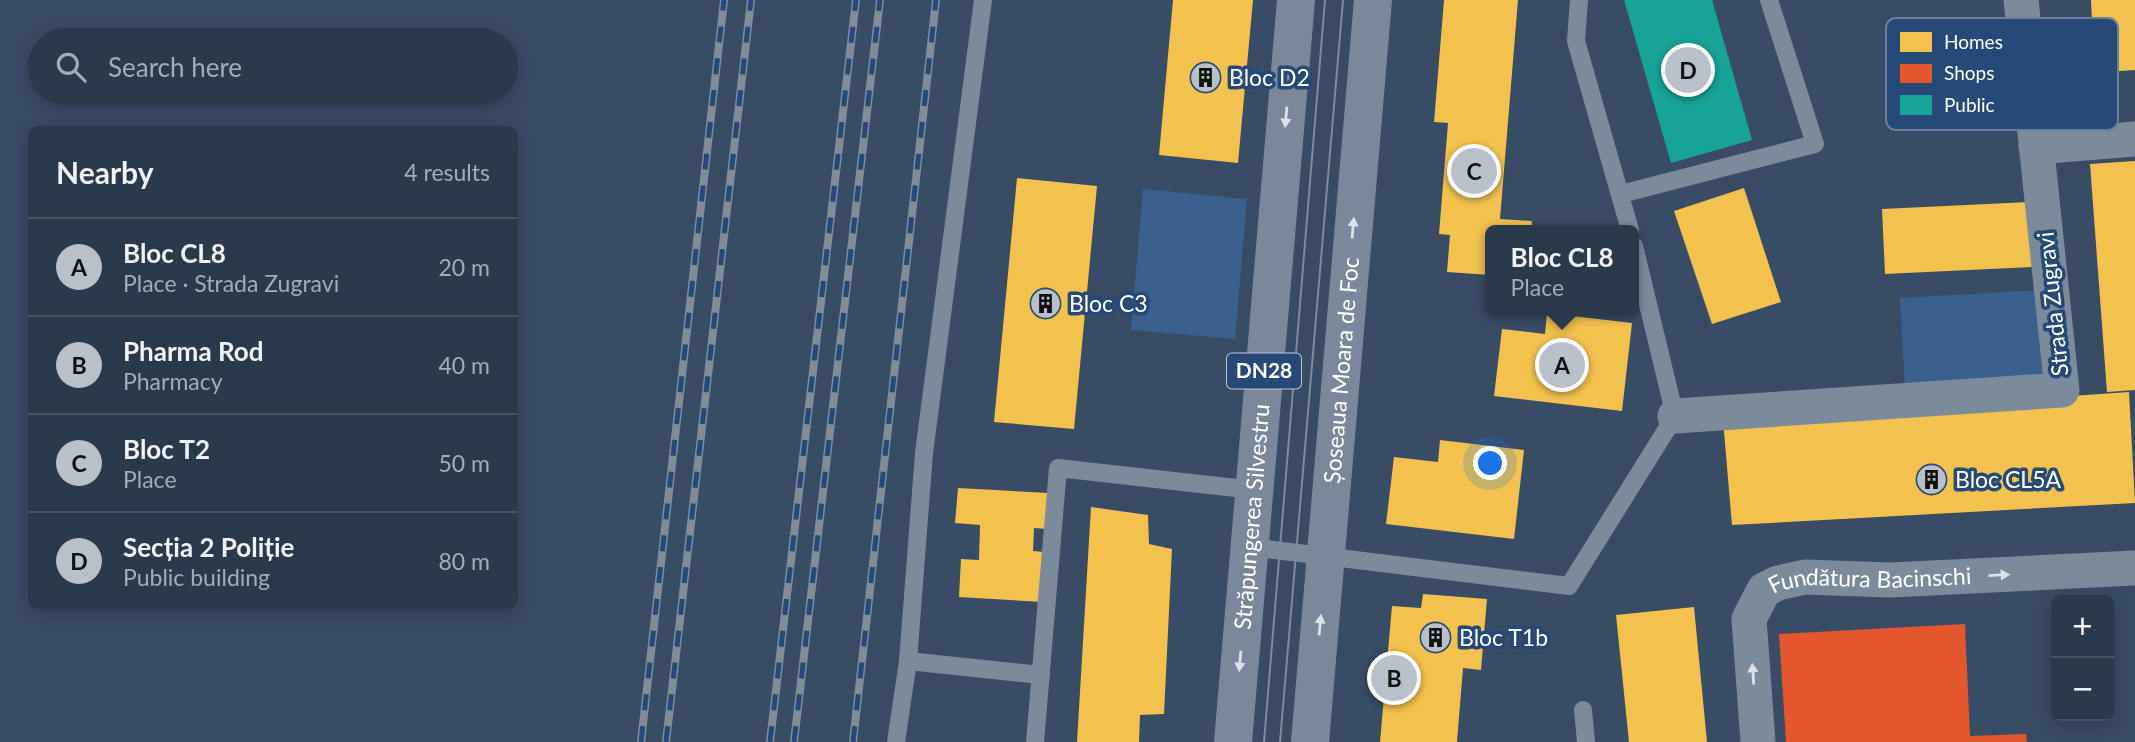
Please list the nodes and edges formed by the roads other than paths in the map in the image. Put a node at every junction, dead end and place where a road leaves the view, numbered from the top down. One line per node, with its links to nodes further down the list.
1 (983, 0): 19 (lane)
2 (1296, 0): 15 (main road, Străpungerea Silvestru / DN28, one-way to 15)
3 (1373, 0): 17 (main road, Șoseaua Moara de Foc, one-way to 3)
4 (1579, 0): 11 (lane)
5 (1769, 0): 11 (lane)
6 (2021, 0): 7 (street, Strada Zugravi)
7 (2023, 18)
8 (2034, 130): 10 (street, Strada Zugravi)
9 (2135, 139): 10 (street)
10 (2036, 147): 14 (street, Strada Zugravi)
11 (1621, 194): 12 (lane)
12 (1629, 225)
13 (1639, 267): 14 (lane)
14 (1675, 416): 17 (lane)
15 (1254, 490): 16 (main road, Străpungerea Silvestru / DN28); 20 (lane)
16 (1250, 548): 17 (lane); 24 (main road, Străpungerea Silvestru / DN28, one-way to 24)
17 (1325, 556): 25 (main road, Șoseaua Moara de Foc, one-way to 17)
18 (2135, 568): 27 (street, Fundătura Bacinschi, one-way to 18)
19 (908, 660): 20 (lane); 22 (lane)
20 (1041, 675): 23 (lane)
21 (1583, 710): 26 (lane)
22 (896, 742)
23 (1035, 742)
24 (1233, 742)
25 (1310, 742)
26 (1586, 742)
27 (1758, 742)

